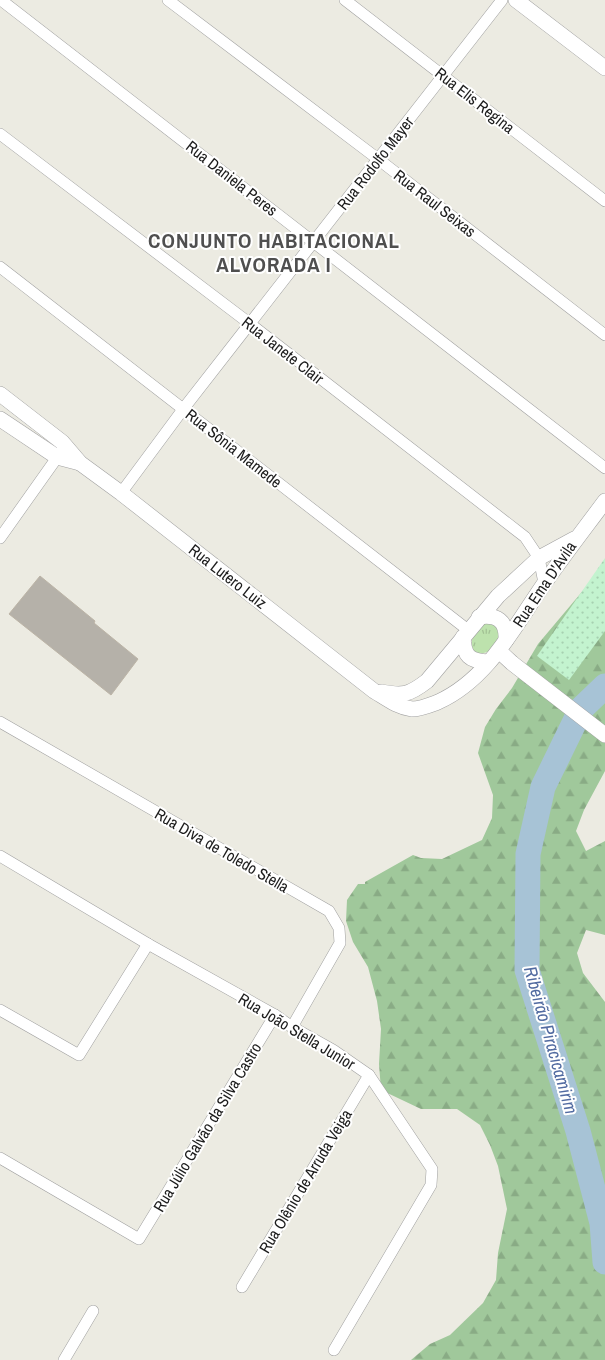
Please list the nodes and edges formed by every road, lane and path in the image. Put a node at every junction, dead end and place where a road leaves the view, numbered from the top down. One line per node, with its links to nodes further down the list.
1 (1, 0): 11 (street, Rua Daniela Peres)
2 (168, 0): 9 (street, Rua Raul Seixas)
3 (345, 0): 7 (street, Rua Elis Regina)
4 (502, 0): 7 (street, Rua Rodolfo Mayer)
5 (516, 0): 6 (street)
6 (605, 68)
7 (443, 75): 9 (street, Rua Rodolfo Mayer); 10 (street, Rua Elis Regina)
8 (0, 134): 13 (street, Rua Janete Clair)
9 (378, 159): 11 (street, Rua Rodolfo Mayer); 14 (street, Rua Raul Seixas)
10 (605, 201)
11 (314, 241): 13 (street, Rua Rodolfo Mayer); 19 (street, Rua Daniela Peres)
12 (0, 267): 16 (street, Rua Sônia Mamede)
13 (249, 323): 16 (street, Rua Rodolfo Mayer); 24 (street, Rua Janete Clair)
14 (605, 335)
15 (0, 394): 18 (street, Rua Lutero Luiz)
16 (184, 408): 20 (street, Rua Rodolfo Mayer); 27 (street, Rua Sônia Mamede)
17 (0, 419): 18 (street, Rua Lutero Luiz)
18 (62, 452): 20 (street, Rua Lutero Luiz); 23 (street)
19 (605, 468)
20 (121, 493): 30 (street, Rua Lutero Luiz)
21 (605, 501): 22 (street)
22 (577, 537): 24 (street, Rua Ema D'Avila); 25 (street, Rua Ema D'Avila)
23 (0, 538)
24 (539, 558): 25 (street, Rua Janete Clair); 26 (street, Rua Ema D'Avila)
25 (544, 583): 28 (street, Rua Ema D'Avila)
26 (479, 617): 27 (street, Rua Ema D'Avila); 28 (street)
27 (466, 633): 29 (street); 30 (street, Rua Ema D'Avila)
28 (503, 646): 29 (street, Rua Ema D'Avila); 32 (street)
29 (488, 662): 30 (street, Rua Ema D'Avila)
30 (374, 690)
31 (0, 722): 37 (street, Rua Diva de Toledo Stella)
32 (605, 735)
33 (0, 856): 34 (street, Rua João Stella Junior)
34 (148, 944): 35 (street); 36 (street, Rua João Stella Junior)
35 (0, 1010)
36 (275, 1016): 37 (street, Rua João Stella Junior); 39 (street, Rua Júlio Galvão da Silva Castro)
37 (292, 1027): 38 (street, Rua João Stella Junior)
38 (369, 1075): 40 (street, Rua Olênio de Arruda Veiga); 42 (street, Rua João Stella Junior)
39 (0, 1158)
40 (242, 1287)
41 (93, 1311): 43 (street)
42 (334, 1350)
43 (64, 1360)

